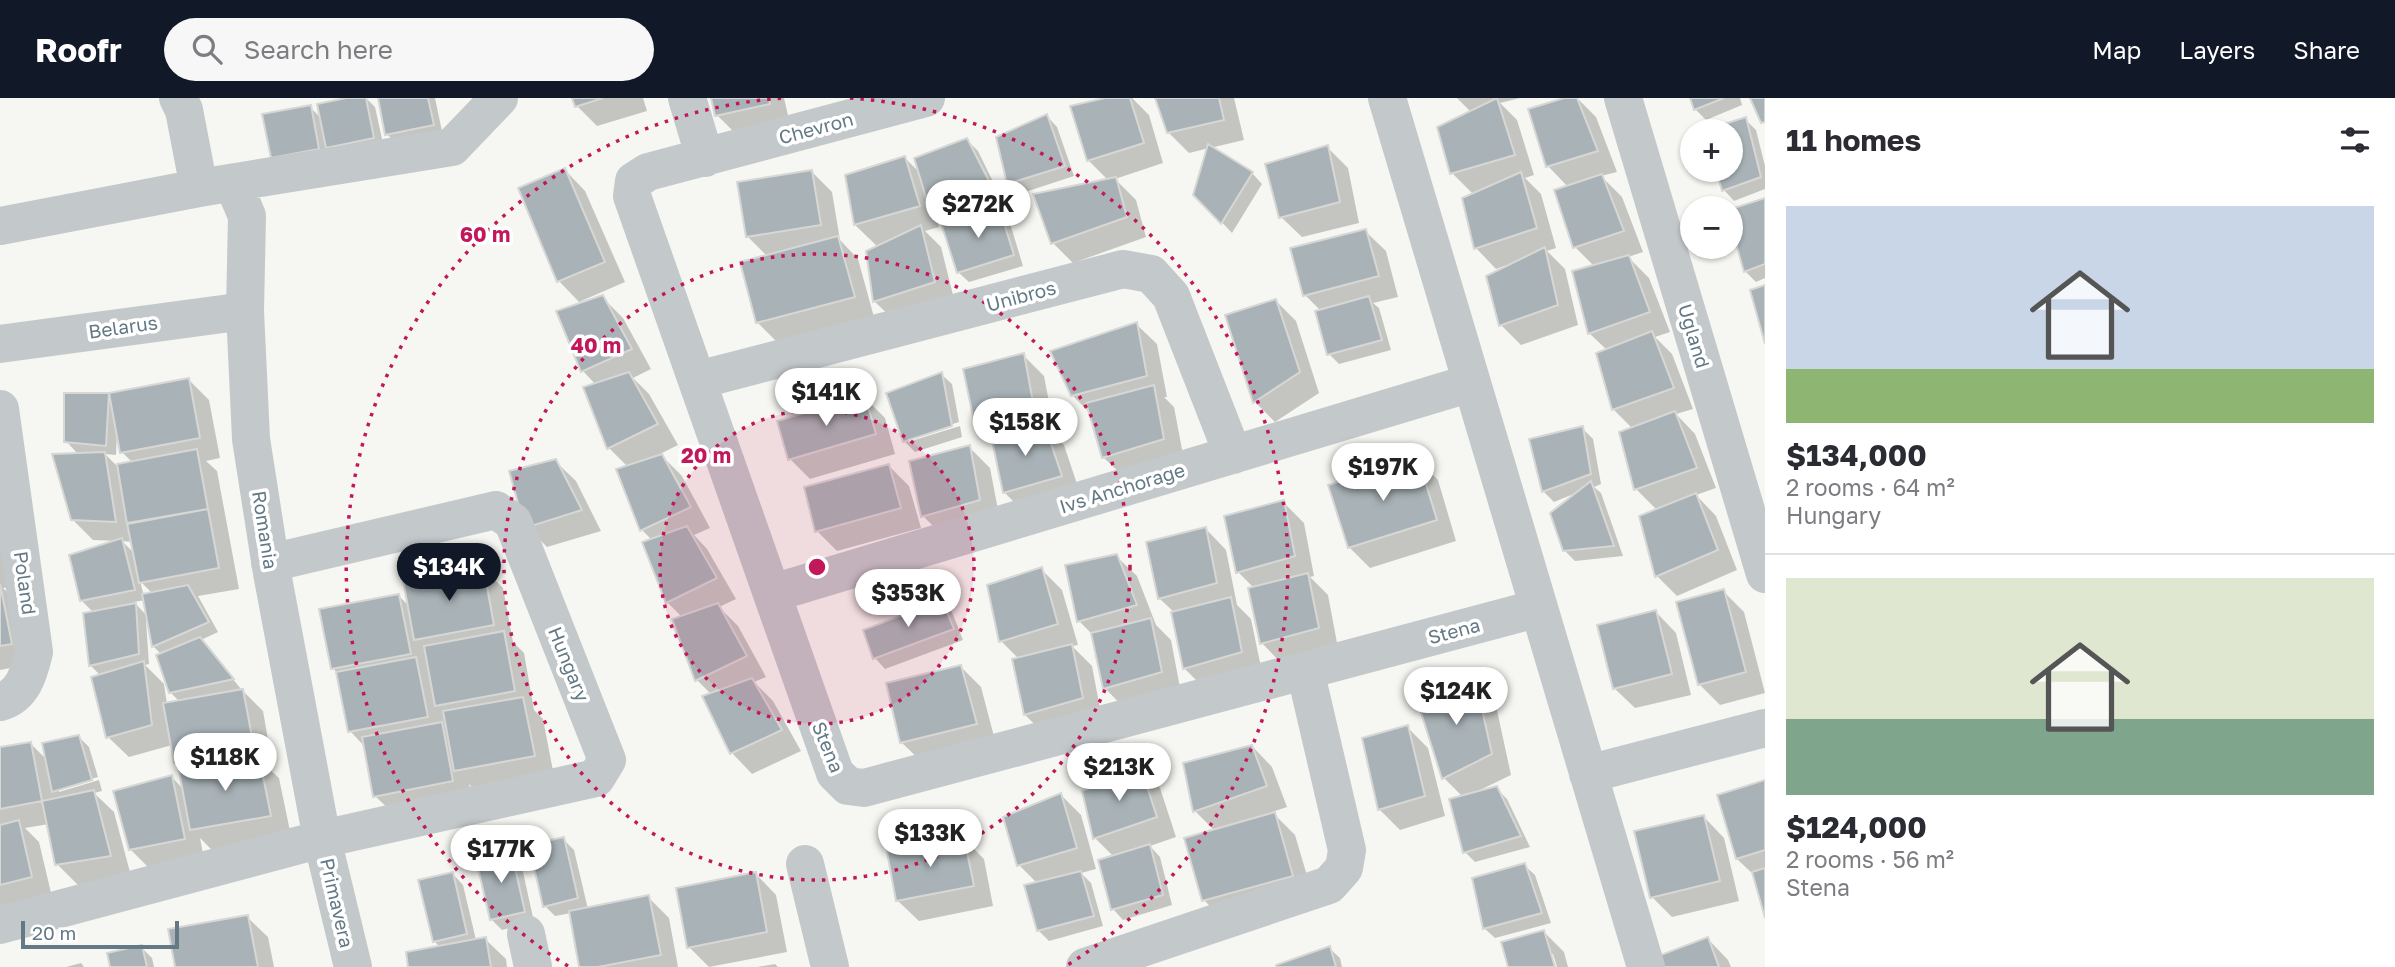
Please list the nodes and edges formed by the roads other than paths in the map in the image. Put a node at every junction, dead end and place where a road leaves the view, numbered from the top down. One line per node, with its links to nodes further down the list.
1 (178, 98): 8 (street, Romania)
2 (499, 98): 8 (street)
3 (687, 98): 7 (street)
4 (1387, 98): 13 (street)
5 (1623, 98): 17 (street, Ugland)
6 (910, 100): 7 (street, Chevron)
7 (705, 158): 12 (street, Stena)
8 (226, 196): 9 (street); 10 (street, Romania)
9 (0, 226)
10 (245, 311): 11 (street, Belarus); 16 (street, Romania)
11 (0, 344)
12 (698, 380): 15 (street, Unibros); 18 (street, Stena)
13 (1471, 383): 15 (street, Ivs Anchorage); 19 (street)
14 (0, 409): 21 (street, Poland)
15 (1233, 455): 18 (street, Ivs Anchorage)
16 (270, 563): 24 (street, Romania); 24 (street, Hungary)
17 (1765, 574)
18 (773, 593): 20 (street, Stena)
19 (1539, 608): 20 (street, Stena); 23 (street)
20 (1305, 670): 29 (street)
21 (0, 702)
22 (1765, 728): 23 (street)
23 (1588, 774): 30 (street)
24 (322, 839): 26 (street); 27 (street, Primavera)
25 (805, 864): 28 (street)
26 (0, 925)
27 (353, 967)
28 (830, 967)
29 (1085, 967)
30 (1646, 967)

